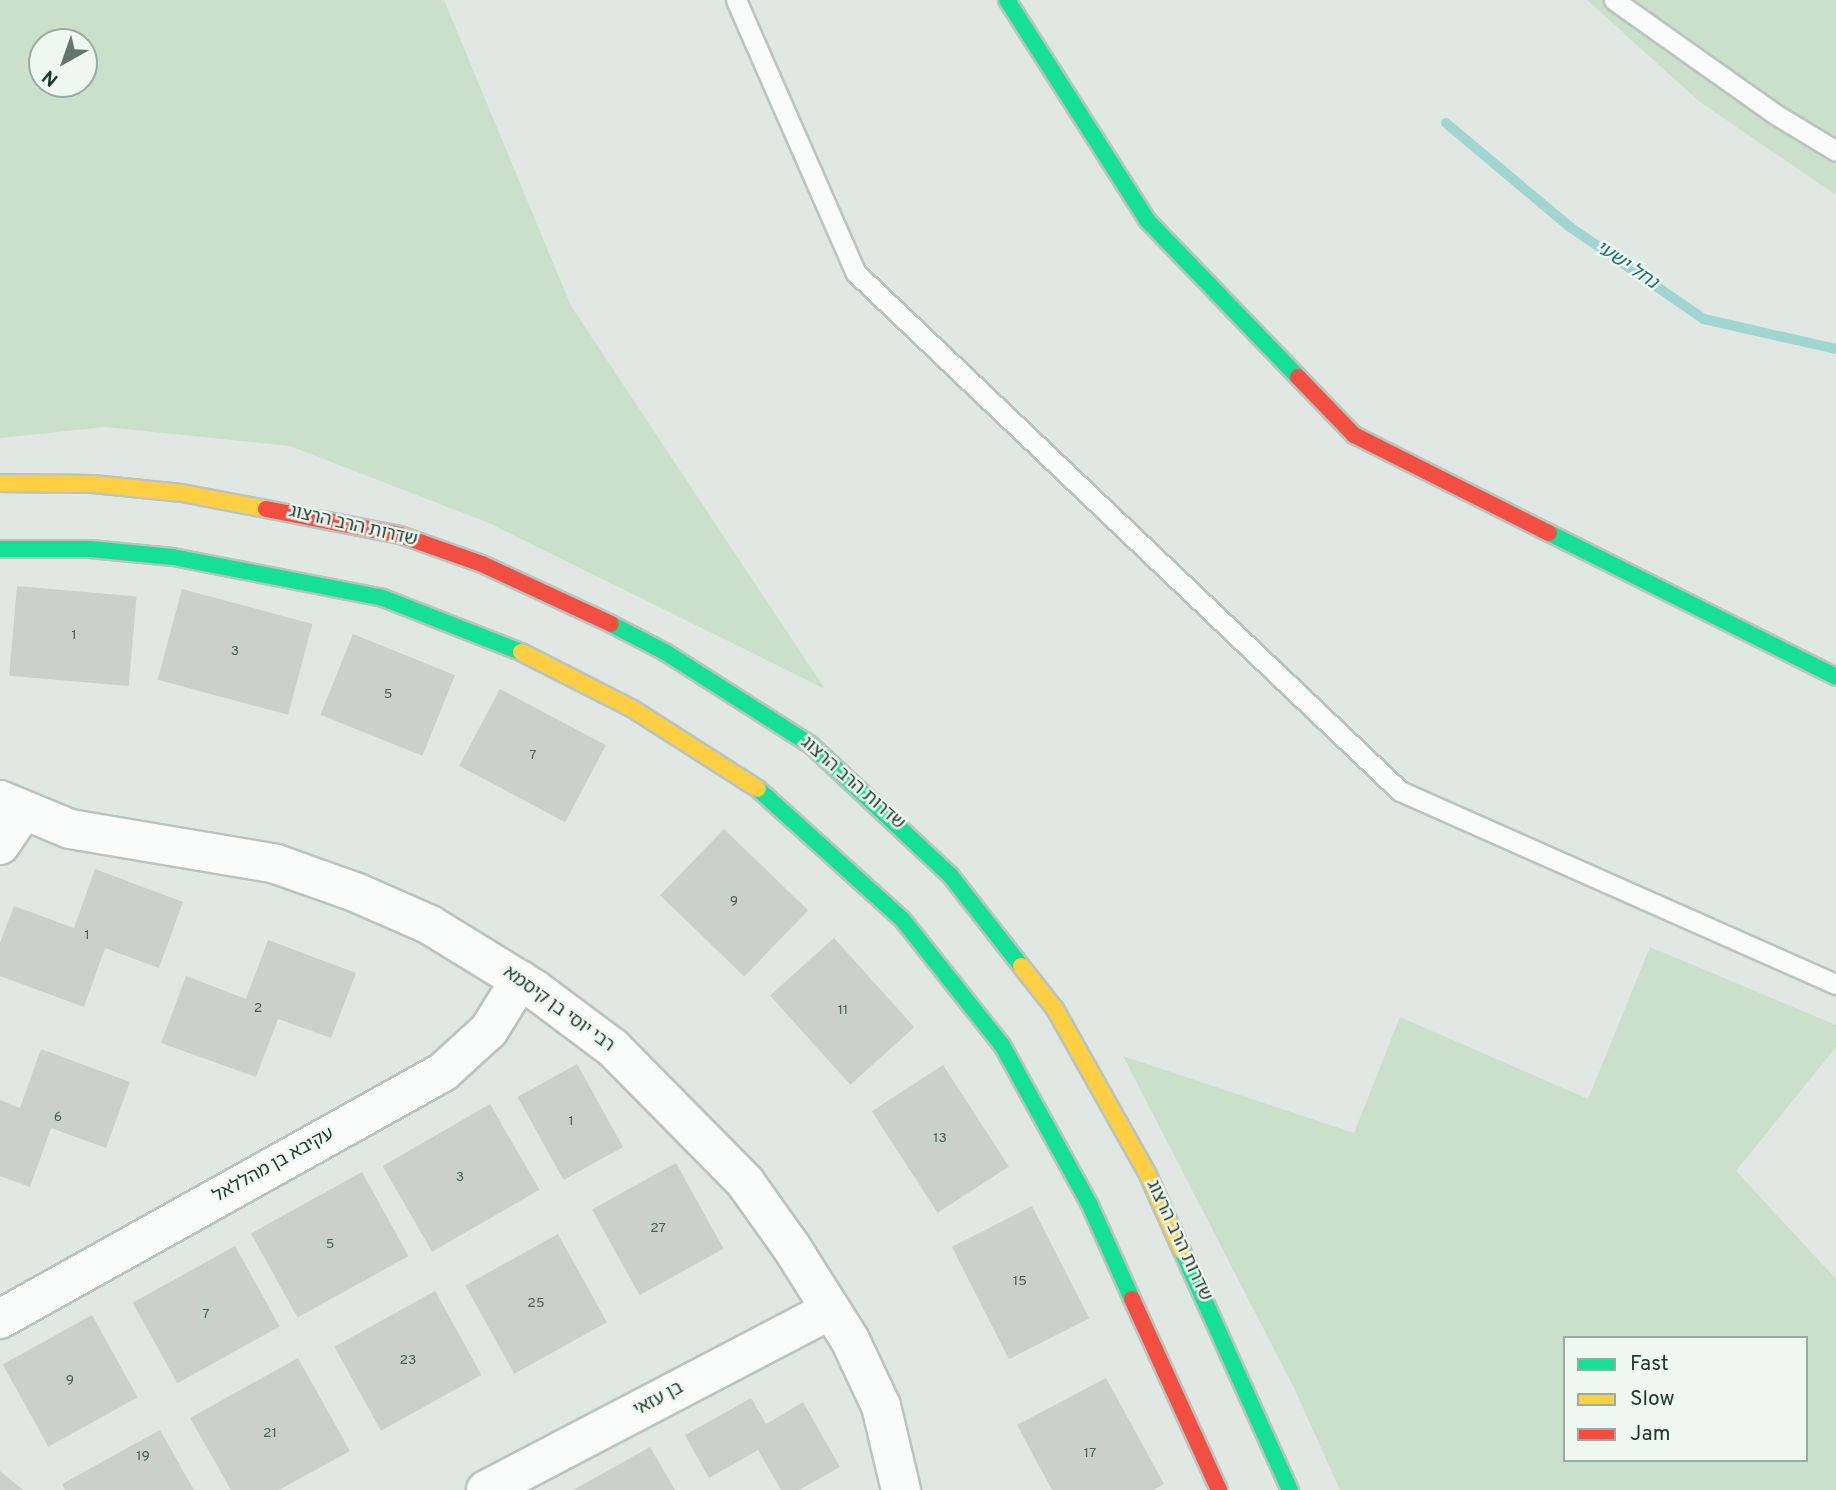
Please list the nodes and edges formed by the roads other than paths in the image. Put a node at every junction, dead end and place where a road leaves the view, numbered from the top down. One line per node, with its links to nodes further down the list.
1 (736, 0): 11 (lane)
2 (1007, 0): 7 (main road)
3 (1614, 0): 4 (lane)
4 (1836, 151)
5 (0, 483): 17 (main road, שדרות הרב הרצוג)
6 (0, 550): 16 (main road)
7 (1836, 677)
8 (12, 806): 9 (street); 10 (street, רבי יוסי בן קיסמא)
9 (0, 845)
10 (520, 980): 12 (street, רבי יוסי בן קיסמא); 13 (street, עקיבא בן מהללאל)
11 (1836, 984)
12 (831, 1311): 14 (street, בן עזאי); 15 (street, רבי יוסי בן קיסמא)
13 (0, 1319)
14 (486, 1490)
15 (901, 1490)
16 (1219, 1490)
17 (1290, 1490)

